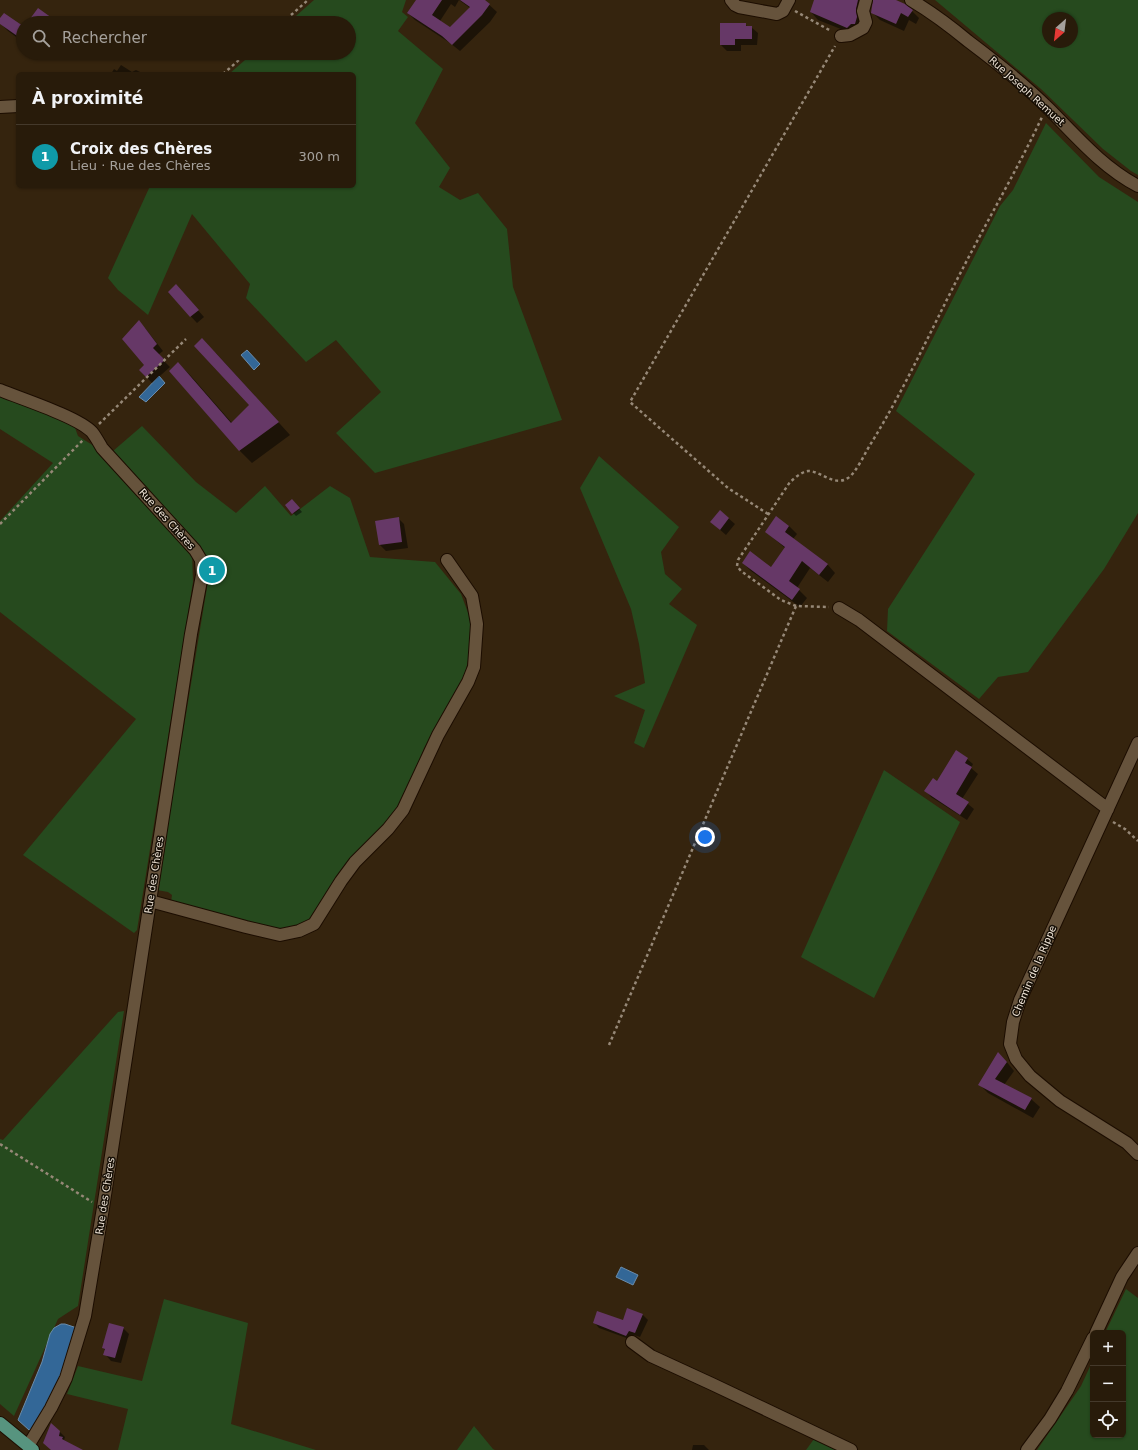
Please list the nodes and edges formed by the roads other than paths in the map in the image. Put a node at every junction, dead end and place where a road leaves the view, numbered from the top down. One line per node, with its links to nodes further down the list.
1 (731, 0): 4 (street)
2 (866, 0): 5 (street)
3 (911, 0): 8 (street, Rue Joseph Remuet)
4 (788, 3)
5 (841, 36)
6 (16, 106): 7 (street)
7 (0, 107)
8 (1138, 186)
9 (0, 390): 14 (street, Rue des Chères)
10 (447, 560): 14 (street)
11 (840, 608): 13 (street)
12 (1138, 743): 13 (street, Chemin de la Rippe)
13 (1106, 813): 15 (street, Chemin de la Rippe)
14 (150, 901): 21 (street, Rue des Chères)
15 (1138, 1154)
16 (1138, 1253): 17 (street)
17 (1097, 1330)
18 (632, 1342): 22 (street)
19 (1090, 1344): 23 (street)
20 (0, 1423): 21 (main road)
21 (30, 1448)
22 (851, 1450)
23 (1027, 1450)

